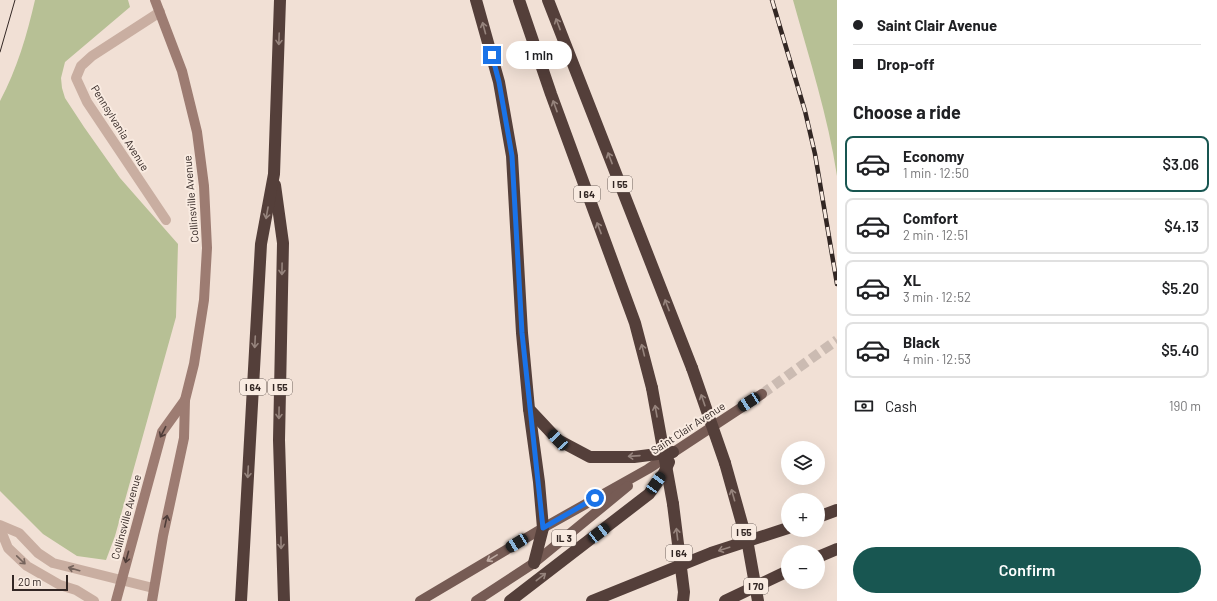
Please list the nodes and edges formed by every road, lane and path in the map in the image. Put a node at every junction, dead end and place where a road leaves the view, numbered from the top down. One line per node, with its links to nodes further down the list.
1 (155, 0): 6 (main road, Collinsville Avenue)
2 (280, 0): 7 (highway, I 55, one-way to 7)
3 (476, 0): 11 (highway, one-way to 3)
4 (519, 0): 35 (highway, I 64, one-way to 4, bridge)
5 (548, 0): 37 (highway, I 55, one-way to 5, bridge)
6 (160, 12): 8 (street, Pennsylvania Avenue); 10 (main road, Collinsville Avenue)
7 (274, 174): 29 (highway, I 64, one-way to 29); 30 (highway, I 55, one-way to 30)
8 (166, 220)
9 (762, 394): 12 (main road, Saint Clair Avenue / IL 3)
10 (185, 400): 24 (main road, Collinsville Avenue, one-way to 24); 25 (main road, Collinsville Avenue, one-way to 10)
11 (529, 409): 12 (highway, IL 3, one-way to 11); 18 (highway)
12 (673, 452): 13 (main road, Saint Clair Avenue / IL 3); 33 (highway, one-way to 12)
13 (648, 469): 18 (main road, Saint Clair Avenue); 22 (main road, Saint Clair Avenue / IL 3)
14 (837, 510): 15 (highway)
15 (825, 514)
16 (0, 525): 24 (street, one-way to 16)
17 (0, 528): 26 (street, one-way to 26)
18 (543, 528): 22 (highway); 31 (main road, Saint Clair Avenue, one-way to 31)
19 (781, 530): 34 (highway, one-way to 34, bridge)
20 (837, 549): 21 (highway)
21 (825, 554)
22 (534, 563): 32 (main road, Saint Clair Avenue / IL 3)
23 (781, 574): 36 (highway, I 70, bridge)
24 (121, 580): 25 (street); 27 (main road, Collinsville Avenue)
25 (153, 588): 28 (main road, Collinsville Avenue)
26 (94, 601)
27 (116, 601)
28 (152, 601)
29 (241, 601)
30 (284, 601)
31 (420, 601)
32 (476, 601)
33 (510, 601)
34 (592, 601)
35 (683, 601)
36 (725, 601)
37 (758, 601)

